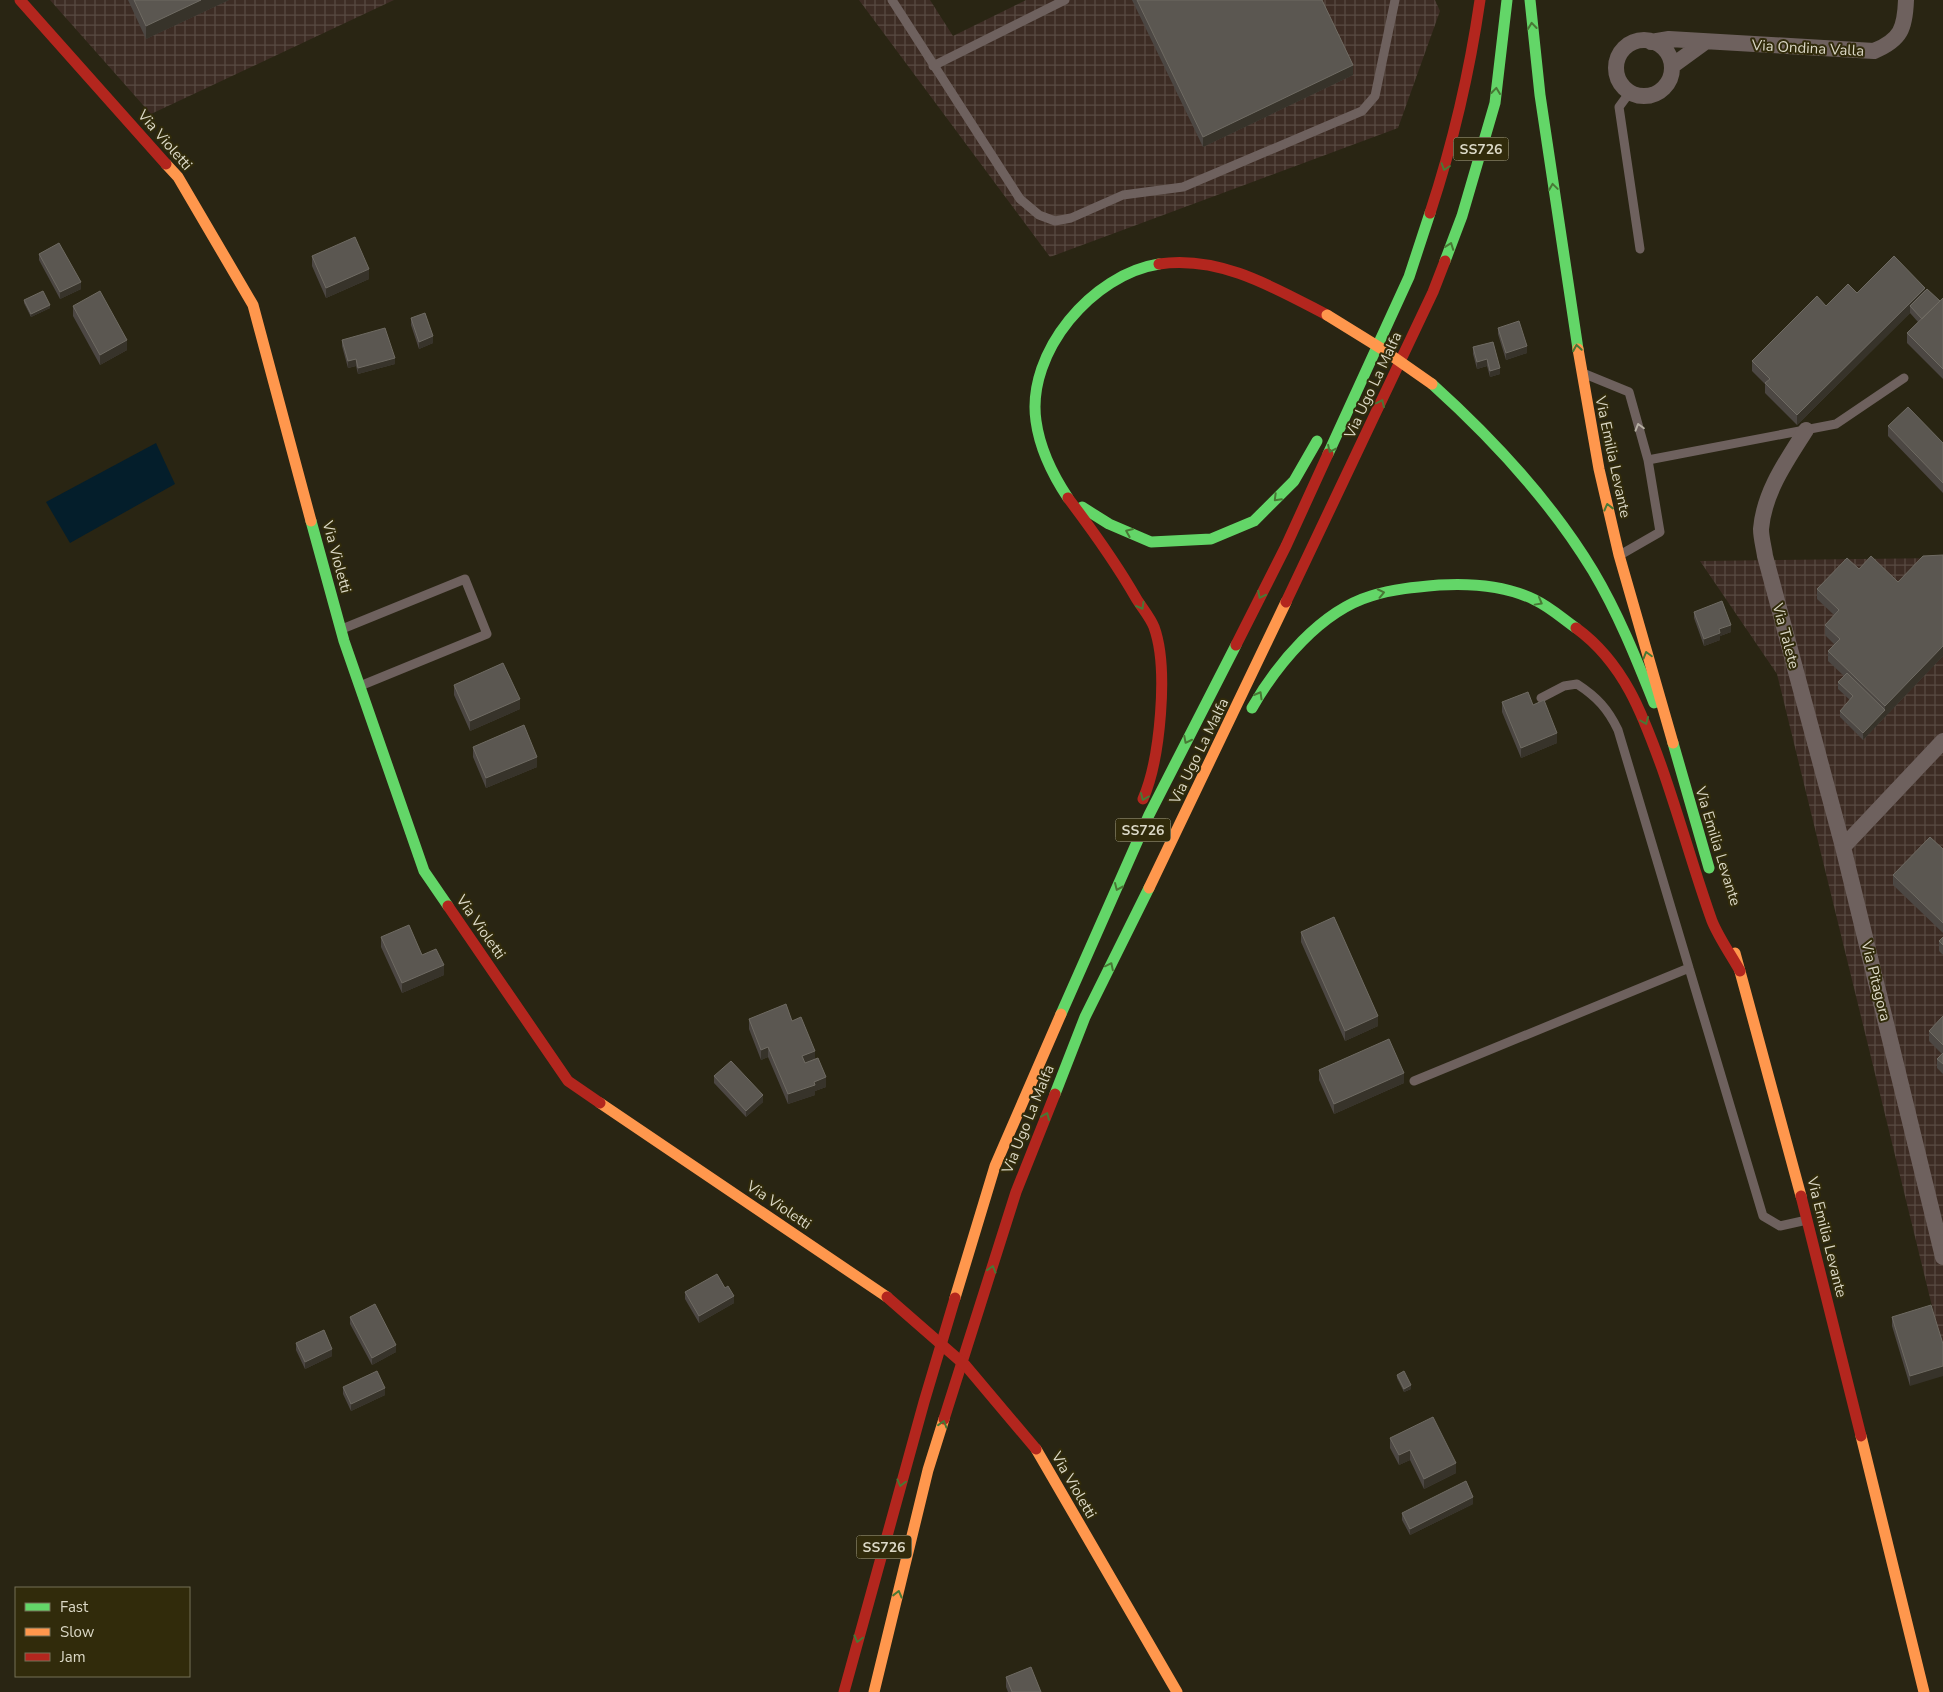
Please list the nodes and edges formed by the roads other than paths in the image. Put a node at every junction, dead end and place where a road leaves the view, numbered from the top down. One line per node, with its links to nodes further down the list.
1 (20, 0): 24 (main road, Via Violetti)
2 (892, 0): 11 (lane)
3 (1066, 0): 11 (lane)
4 (1395, 0): 11 (lane)
5 (1480, 0): 15 (main road, Via Ugo La Malfa / SS726, one-way to 15)
6 (1507, 0): 31 (main road, Via Ugo La Malfa / SS726, one-way to 6)
7 (1530, 0): 16 (main road, Via Emilia Levante, one-way to 7)
8 (1906, 0): 10 (street, Via Ondina Valla)
9 (1652, 42): 10 (street, Via Ondina Valla); 12 (street); 13 (street, Via Ondina Valla)
10 (1704, 42): 12 (street)
11 (933, 66)
12 (1672, 66): 13 (street)
13 (1630, 92): 14 (lane)
14 (1640, 249)
15 (1409, 277): 18 (main road); 38 (main road, Via Ugo La Malfa / SS726, one-way to 38)
16 (1581, 373): 21 (lane, one-way to 16); 23 (main road, Via Emilia Levante, one-way to 16)
17 (1904, 378): 20 (lane)
18 (1337, 404)
19 (1323, 430): 22 (main road, one-way to 22)
20 (1806, 430): 21 (lane); 32 (street, Via Talete)
21 (1648, 460): 23 (lane)
22 (1066, 496): 29 (main road, bridge); 38 (main road, one-way to 38)
23 (1619, 555): 29 (main road, Via Emilia Levante, one-way to 23)
24 (341, 629): 25 (main road, Via Violetti); 25 (lane)
25 (360, 686): 45 (main road, Via Violetti, bridge)
26 (1541, 698): 35 (lane)
27 (1245, 720): 36 (main road, one-way to 36)
28 (1943, 741): 32 (street)
29 (1679, 769): 33 (main road, Via Emilia Levante)
30 (1202, 807): 31 (main road)
31 (1180, 825): 41 (main road, Via Ugo La Malfa / SS726, one-way to 31)
32 (1843, 847): 40 (street, Via Pitagora)
33 (1712, 879)
34 (1724, 916): 36 (main road, Via Emilia Levante)
35 (1689, 968): 37 (lane); 39 (lane)
36 (1740, 971): 39 (main road, Via Emilia Levante)
37 (1414, 1080)
38 (995, 1166): 42 (main road, Via Ugo La Malfa / SS726, one-way to 42)
39 (1808, 1220): 46 (main road, Via Emilia Levante)
40 (1943, 1253)
41 (879, 1672): 43 (main road, Via Ugo La Malfa / SS726); 44 (lane)
42 (844, 1692)
43 (874, 1692)
44 (879, 1692)
45 (1177, 1692)
46 (1924, 1692)

